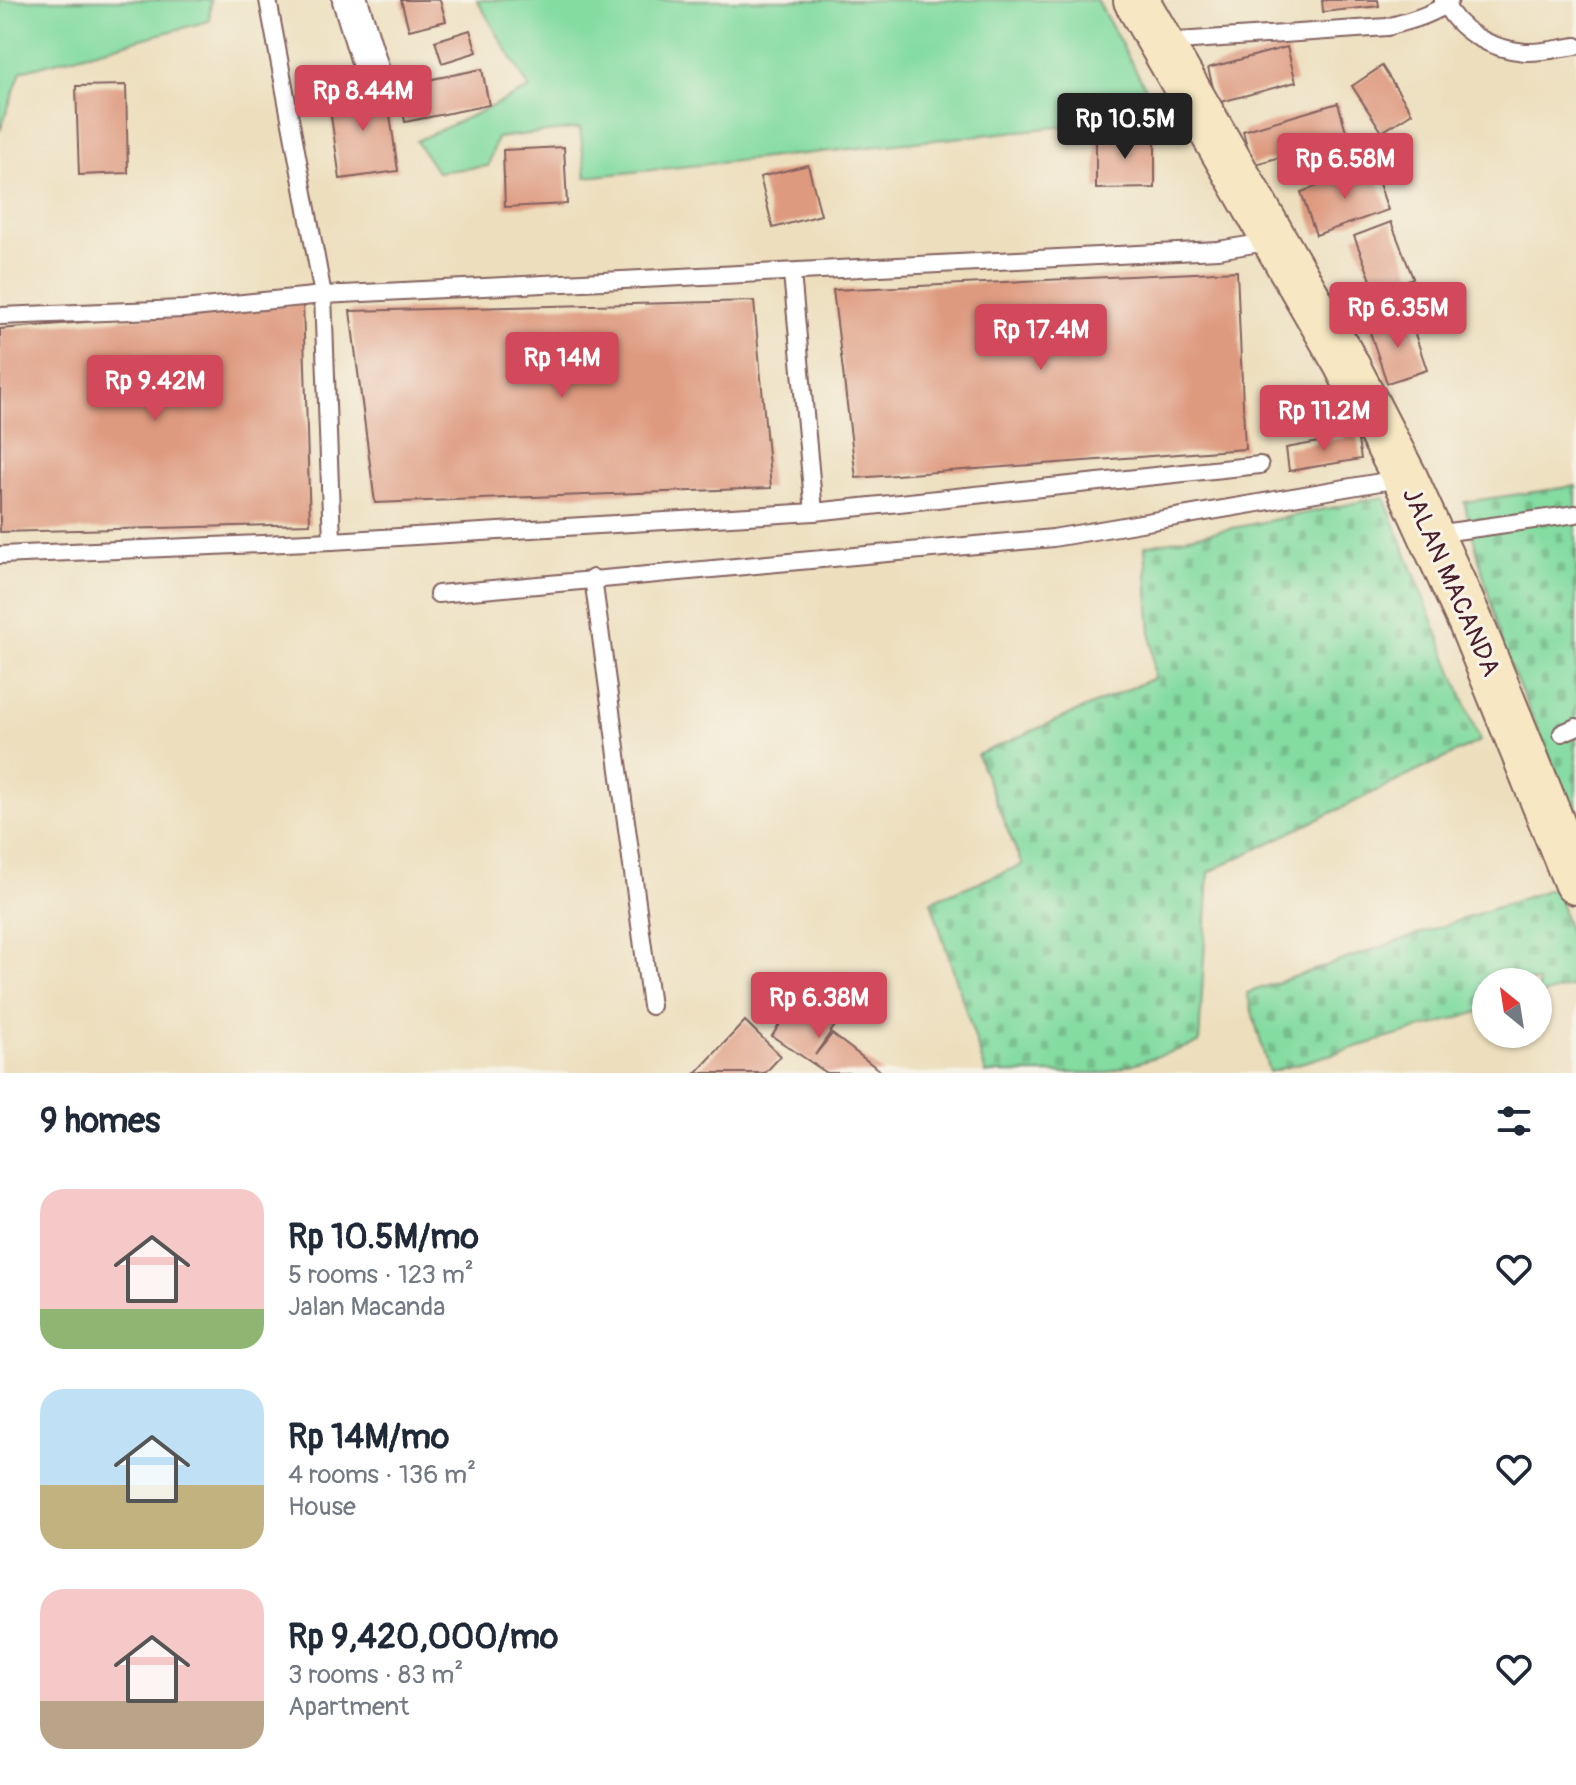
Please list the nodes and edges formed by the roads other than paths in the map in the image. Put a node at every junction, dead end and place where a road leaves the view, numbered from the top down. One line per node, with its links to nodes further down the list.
1 (268, 0): 10 (lane)
2 (350, 0): 7 (street)
3 (1136, 0): 5 (street, JALAN MACANDA)
4 (1446, 2): 5 (lane); 6 (lane)
5 (1161, 42): 8 (street, JALAN MACANDA)
6 (1576, 46)
7 (375, 81)
8 (1274, 241): 9 (lane); 13 (street, JALAN MACANDA)
9 (792, 273): 10 (lane); 14 (lane)
10 (323, 295): 11 (lane); 17 (lane)
11 (0, 316)
12 (1260, 465): 14 (lane)
13 (1405, 478): 16 (street, JALAN MACANDA); 19 (lane)
14 (814, 512): 17 (lane)
15 (1576, 514): 16 (lane)
16 (1432, 534): 21 (street, JALAN MACANDA)
17 (332, 541): 18 (lane)
18 (0, 555)
19 (593, 578): 20 (lane); 22 (lane)
20 (438, 594)
21 (1576, 882)
22 (651, 1006)

